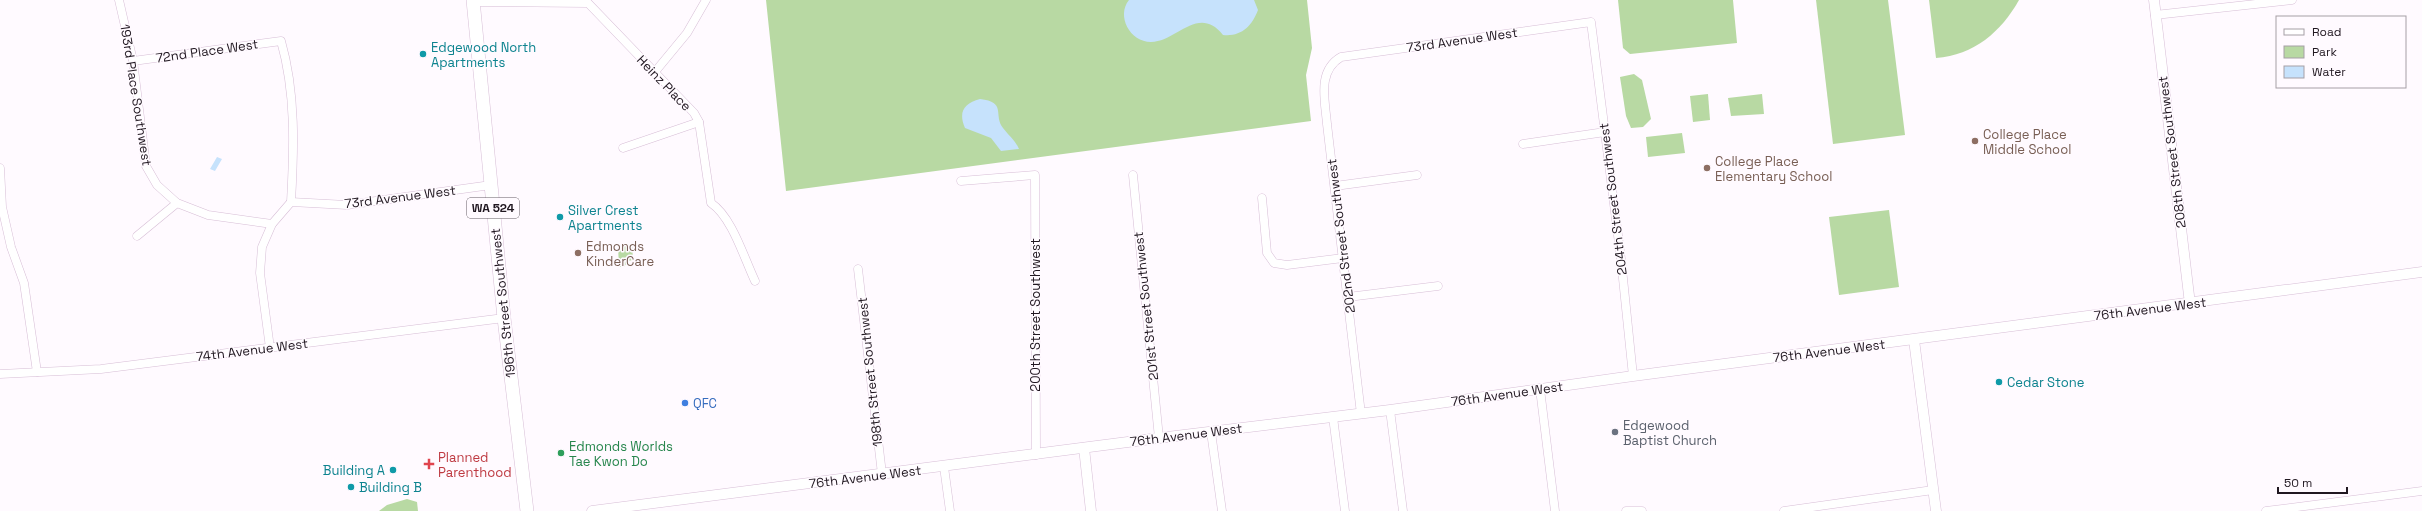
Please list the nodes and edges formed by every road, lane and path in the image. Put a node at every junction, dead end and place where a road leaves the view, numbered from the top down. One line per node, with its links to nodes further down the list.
1 (119, 0): 9 (street, 193rd Place Southwest)
2 (706, 0): 11 (street)
3 (2154, 0): 7 (street, 208th Street Southwest)
4 (2292, 0): 7 (street)
5 (473, 1): 6 (street, Heinz Place); 20 (main road, 196th Street Southwest / WA 524)
6 (588, 1): 11 (street, Heinz Place)
7 (2155, 16): 33 (street, 208th Street Southwest)
8 (1591, 22): 10 (street, 73rd Avenue West); 13 (street, 204th Street Southwest)
9 (133, 61): 23 (street, 72nd Place West); 24 (street, 193rd Place Southwest)
10 (1334, 61): 21 (street, 202nd Street Southwest)
11 (654, 72): 12 (street, Heinz Place)
12 (699, 122): 15 (street); 30 (street, Heinz Place)
13 (1605, 132): 14 (street); 39 (street, 204th Street Southwest)
14 (1523, 144)
15 (623, 148)
16 (0, 168): 37 (street)
17 (1133, 175): 45 (street, 201st Street Southwest)
18 (1417, 175): 21 (street)
19 (960, 181): 47 (street, 200th Street Southwest)
20 (491, 185): 23 (street, 73rd Avenue West); 34 (main road, 196th Street Southwest / WA 524)
21 (1335, 186): 27 (street, 202nd Street Southwest)
22 (1262, 198): 27 (street)
23 (291, 202): 25 (street)
24 (177, 204): 25 (street); 26 (street)
25 (272, 224): 36 (street)
26 (137, 236)
27 (1343, 258): 32 (street, 202nd Street Southwest)
28 (858, 269): 49 (street, 198th Street Southwest)
29 (2422, 272): 33 (street, 76th Avenue West)
30 (754, 281)
31 (1438, 286): 32 (street)
32 (1348, 297): 42 (street, 202nd Street Southwest)
33 (2190, 304): 35 (street, 76th Avenue West)
34 (504, 318): 36 (street, 74th Avenue West); 53 (main road, 196th Street Southwest / WA 524)
35 (1914, 340): 39 (street, 76th Avenue West); 50 (street)
36 (270, 348): 37 (street, 74th Avenue West)
37 (37, 372): 38 (street, 74th Avenue West)
38 (0, 374)
39 (1633, 376): 40 (street, 76th Avenue West)
40 (1540, 389): 41 (street, 76th Avenue West); 60 (street)
41 (1390, 410): 42 (street, 76th Avenue West); 59 (street)
42 (1361, 414): 43 (street, 76th Avenue West)
43 (1333, 417): 44 (street, 76th Avenue West); 58 (street)
44 (1211, 432): 45 (street, 76th Avenue West); 57 (street)
45 (1159, 438): 46 (street, 76th Avenue West)
46 (1084, 448): 47 (street, 76th Avenue West); 56 (street)
47 (1036, 455): 48 (street, 76th Avenue West)
48 (944, 467): 49 (street, 76th Avenue West); 55 (street)
49 (882, 474): 54 (street, 76th Avenue West)
50 (1933, 490): 52 (street); 64 (street)
51 (2422, 490): 65 (street)
52 (1819, 509): 63 (street)
53 (527, 511)
54 (592, 511)
55 (950, 511)
56 (1091, 511)
57 (1222, 511)
58 (1345, 511)
59 (1403, 511)
60 (1555, 511)
61 (1626, 511): 62 (street)
62 (1642, 511)
63 (1784, 511)
64 (1936, 511)
65 (2266, 511)

